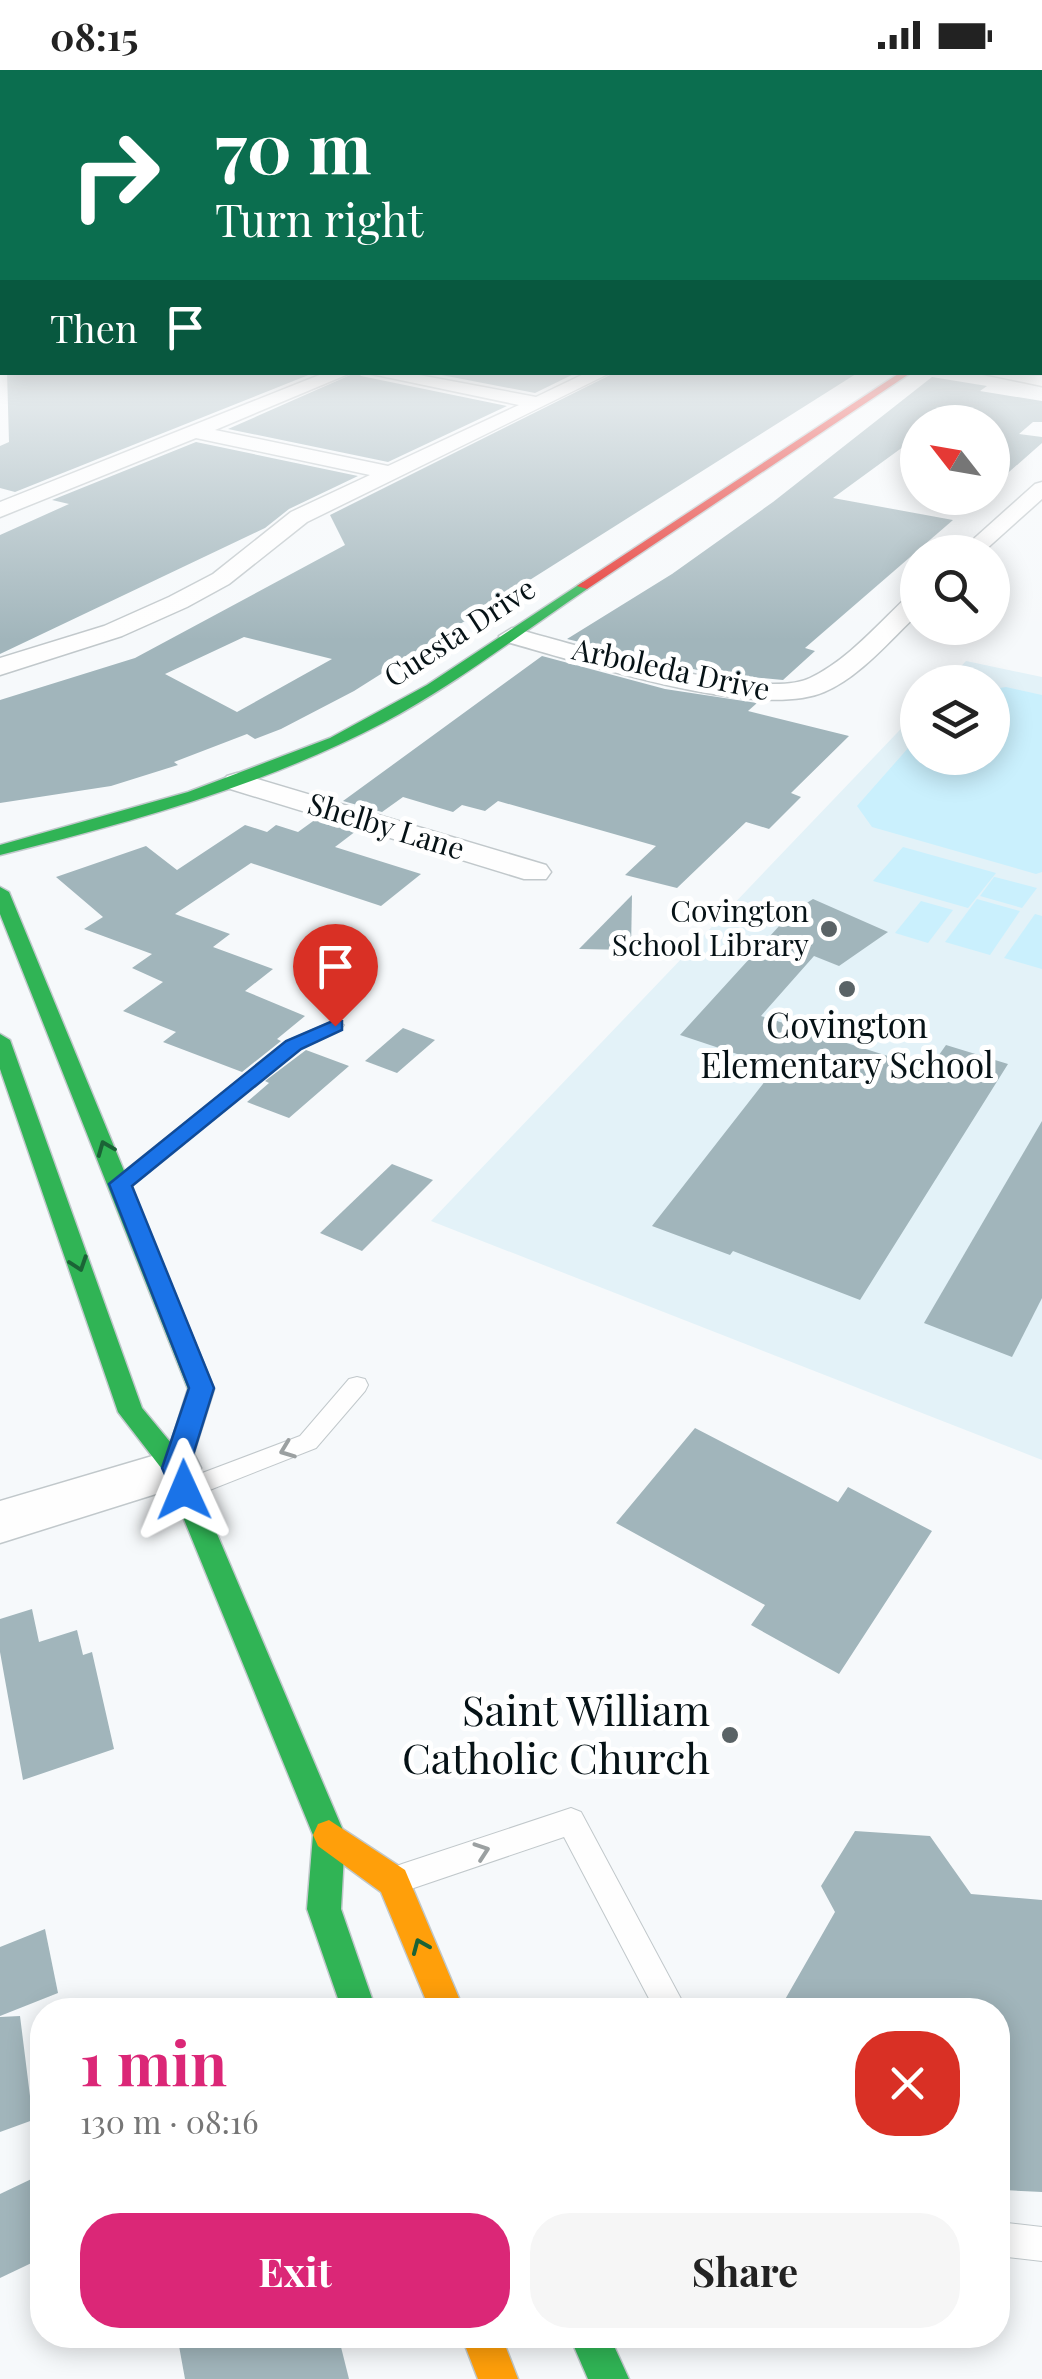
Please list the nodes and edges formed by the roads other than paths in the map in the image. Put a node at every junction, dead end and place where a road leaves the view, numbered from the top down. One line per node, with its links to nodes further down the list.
1 (213, 425): 4 (street)
2 (491, 425): 5 (street)
3 (829, 425): 10 (street, Cuesta Drive)
4 (195, 432): 5 (street); 7 (street)
5 (390, 472): 11 (street)
6 (1042, 488): 8 (street)
7 (0, 510)
8 (989, 535)
9 (900, 616): 10 (street, Arboleda Drive)
10 (512, 636): 12 (street, Cuesta Drive)
11 (0, 667)
12 (237, 782): 13 (street, Cuesta Drive); 14 (street, Shelby Lane)
13 (0, 850)
14 (535, 872)
15 (0, 892): 18 (street, one-way to 15)
16 (335, 1026): 18 (lane)
17 (0, 1040): 20 (street, one-way to 20)
18 (120, 1184): 20 (street)
19 (357, 1385): 20 (lane, one-way to 20)
20 (180, 1479): 21 (street); 22 (street)
21 (0, 1522)
22 (329, 1834): 23 (street); 24 (street)
23 (392, 1882): 24 (lane); 26 (street, one-way to 23); 27 (lane, one-way to 27)
24 (324, 1910): 25 (street)
25 (355, 1998)
26 (443, 1998)
27 (666, 1998)
28 (1010, 2240): 29 (lane)
29 (1042, 2244)
30 (487, 2348): 32 (street)
31 (595, 2348): 33 (street)
32 (498, 2379)
33 (609, 2379)

